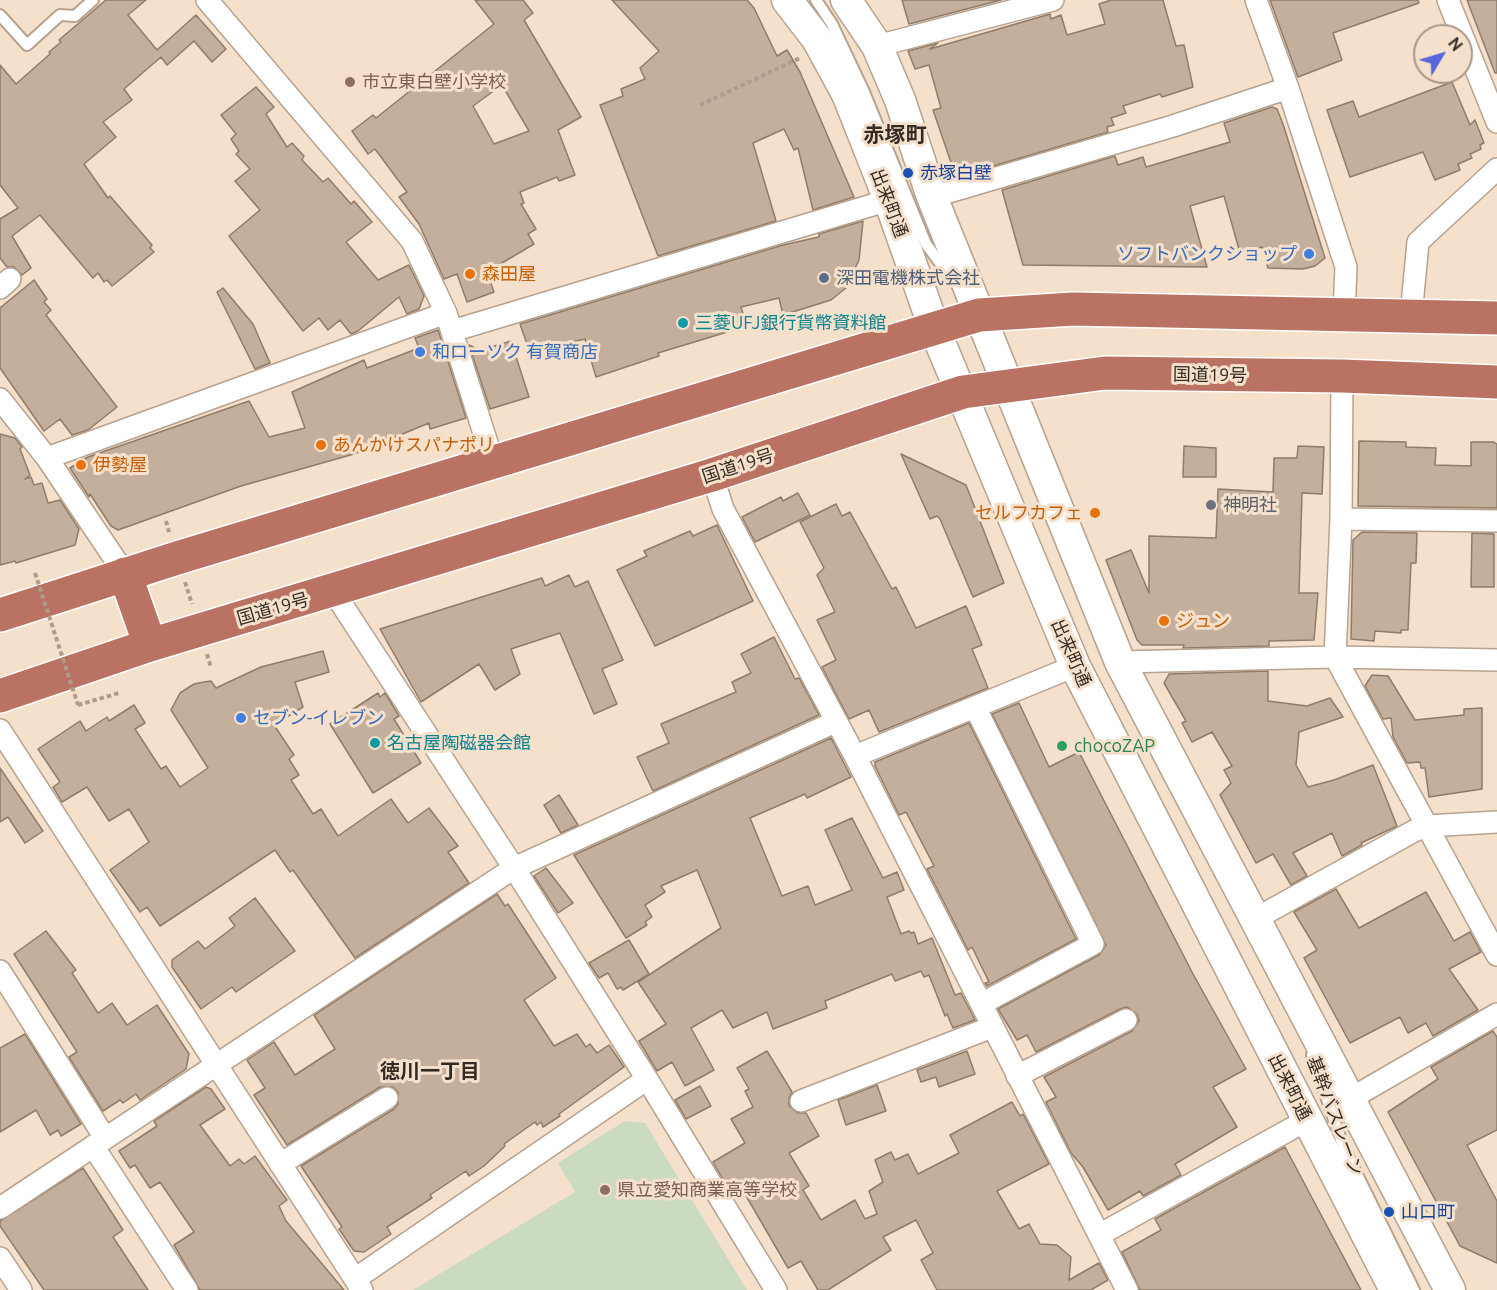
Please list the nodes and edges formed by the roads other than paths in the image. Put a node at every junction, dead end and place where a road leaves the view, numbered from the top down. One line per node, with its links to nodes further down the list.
1 (93, 0): 9 (lane)
2 (207, 0): 20 (street)
3 (787, 0): 15 (main road, 出来町通)
4 (816, 0): 17 (lane)
5 (846, 0): 10 (main road)
6 (1256, 0): 11 (street)
7 (1448, 0): 12 (street)
8 (1040, 2): 10 (street)
9 (0, 15)
10 (877, 46): 14 (main road)
11 (1288, 88): 14 (street); 16 (street)
12 (1497, 122)
13 (1497, 169): 18 (street)
14 (932, 197): 17 (main road)
15 (889, 200): 20 (street); 21 (main road, 出来町通)
16 (1344, 314): 17 (highway); 18 (highway)
17 (979, 315): 21 (highway); 24 (main road)
18 (1411, 316): 19 (highway)
19 (1497, 318)
20 (449, 322): 27 (street); 28 (street)
21 (934, 328): 25 (main road, 出来町通); 28 (highway)
22 (1342, 376): 23 (highway, 国道19号); 24 (highway, 国道19号); 30 (street)
23 (1497, 382)
24 (1007, 385): 25 (highway, 国道19号); 38 (main road)
25 (963, 392): 29 (highway, 国道19号); 39 (main road, 出来町通)
26 (3, 408): 27 (street)
27 (47, 458): 32 (street)
28 (493, 462): 32 (highway)
29 (712, 475): 33 (highway, 国道19号); 42 (street)
30 (1341, 519): 31 (street); 36 (street)
31 (1497, 521)
32 (125, 574): 34 (highway); 35 (highway)
33 (333, 591): 35 (highway, 国道19号); 47 (street)
34 (0, 615)
35 (150, 645): 40 (highway, 国道19号)
36 (1335, 657): 37 (street); 38 (street); 46 (street)
37 (1497, 660)
38 (1120, 662): 48 (main road)
39 (1075, 666): 41 (street); 62 (main road, 出来町通)
40 (0, 696)
41 (975, 707): 44 (street); 52 (street)
42 (835, 722): 44 (street); 47 (street)
43 (0, 730): 56 (street)
44 (855, 756): 52 (street)
45 (1497, 822): 46 (street)
46 (1426, 826): 48 (street); 49 (street)
47 (514, 868): 56 (street); 58 (street)
48 (1255, 919): 50 (main road)
49 (1497, 956)
50 (1282, 969): 60 (main road); 76 (lane, 基幹バスレーン)
51 (0, 971): 63 (street)
52 (981, 1004): 55 (street)
53 (1497, 1014): 60 (street)
54 (1126, 1020): 57 (street)
55 (992, 1028): 57 (street); 61 (street)
56 (216, 1066): 63 (street); 64 (street)
57 (1017, 1076): 66 (street)
58 (647, 1079): 69 (street); 72 (street)
59 (387, 1098): 64 (street)
60 (1350, 1098): 77 (main road)
61 (801, 1101)
62 (1307, 1120): 66 (street); 68 (main road, 出来町通)
63 (99, 1142): 65 (street); 71 (street)
64 (280, 1164): 69 (street)
65 (0, 1208)
66 (1099, 1235): 73 (street)
67 (0, 1258): 70 (street)
68 (1379, 1258): 74 (main road, 出来町通); 75 (lane)
69 (359, 1284)
70 (21, 1290)
71 (187, 1290)
72 (776, 1290)
73 (1127, 1290)
74 (1395, 1290)
75 (1404, 1290)
76 (1414, 1290)
77 (1450, 1290)

